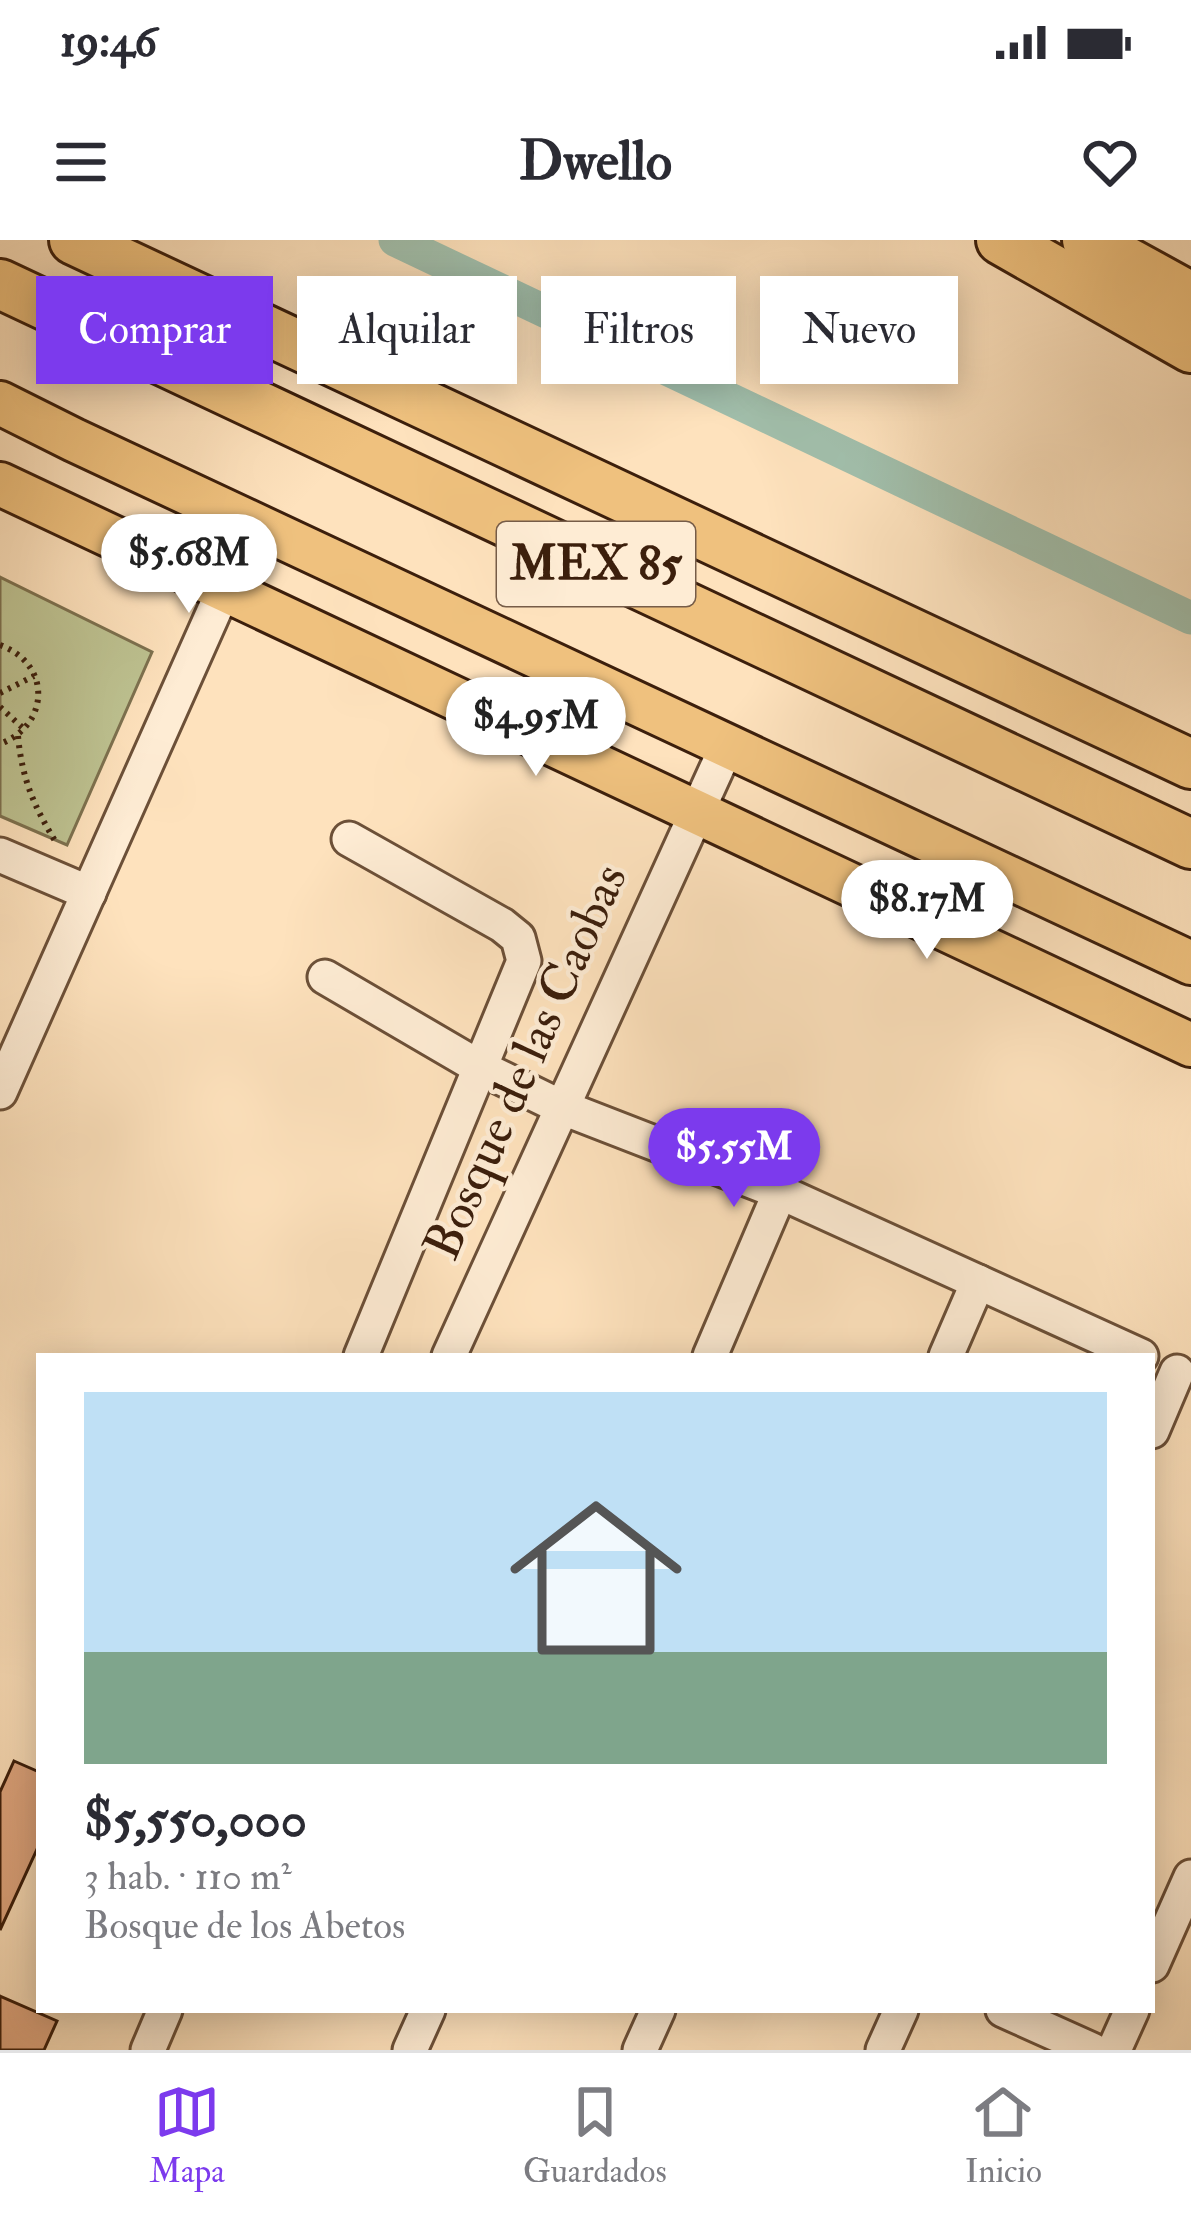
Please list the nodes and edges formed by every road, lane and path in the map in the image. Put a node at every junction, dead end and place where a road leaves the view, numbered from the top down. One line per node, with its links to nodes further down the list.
1 (74, 240): 17 (highway, MEX 85)
2 (1001, 240): 6 (highway)
3 (1087, 240): 5 (highway)
4 (0, 284): 20 (highway, MEX 85)
5 (1191, 297)
6 (1191, 348)
7 (0, 403): 16 (main road)
8 (0, 484): 9 (main road)
9 (224, 590): 18 (main road); 22 (street)
10 (0, 646): 11 (path)
11 (35, 676): 12 (path); 14 (path)
12 (0, 693)
13 (0, 707): 14 (path)
14 (21, 732): 15 (path); 22 (path)
15 (0, 744)
16 (727, 746): 18 (street, Bosque de las Caobas); 23 (main road)
17 (1191, 764)
18 (695, 810): 25 (main road); 28 (street, Bosque de las Caobas)
19 (349, 839): 26 (street)
20 (1191, 844)
21 (0, 855): 22 (street)
22 (89, 893): 27 (street)
23 (1191, 963)
24 (325, 977): 26 (street)
25 (1191, 1045)
26 (479, 1067): 28 (street); 31 (street)
27 (0, 1092)
28 (561, 1107): 29 (street); 32 (street, Bosque de las Caobas)
29 (780, 1192): 30 (street); 33 (street)
30 (977, 1282): 34 (street); 35 (street)
31 (362, 1353)
32 (449, 1353)
33 (711, 1353)
34 (947, 1353)
35 (1134, 1353)
36 (1173, 1371): 37 (street)
37 (1155, 1422)
38 (1191, 1877): 39 (street)
39 (1155, 1958)
40 (164, 2013): 46 (street)
41 (427, 2013): 47 (street)
42 (657, 2013): 48 (street)
43 (900, 2013): 49 (street)
44 (1010, 2013): 50 (street)
45 (1131, 2013): 51 (street)
46 (148, 2050)
47 (410, 2050)
48 (640, 2050)
49 (883, 2050)
50 (1092, 2050)
51 (1114, 2050)

